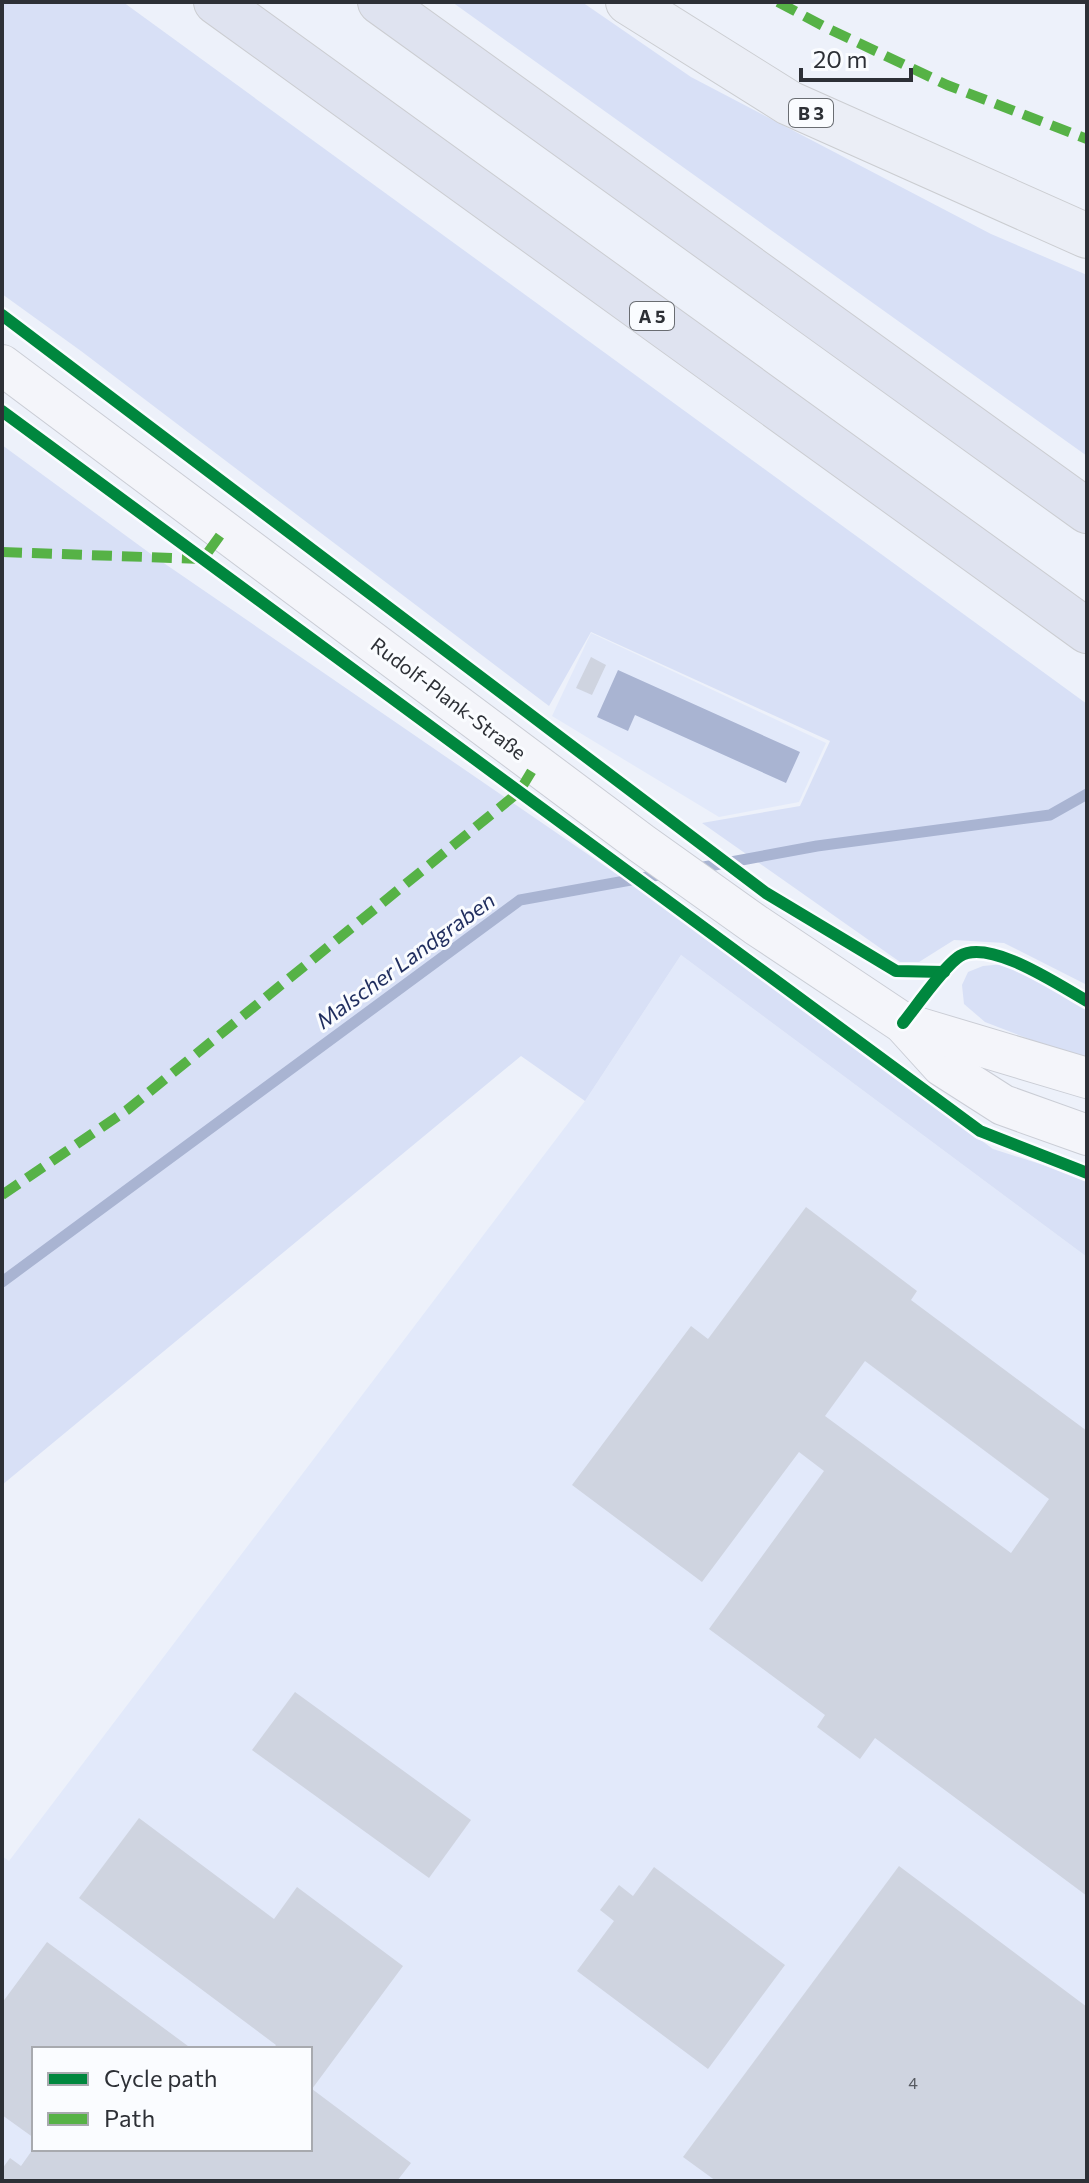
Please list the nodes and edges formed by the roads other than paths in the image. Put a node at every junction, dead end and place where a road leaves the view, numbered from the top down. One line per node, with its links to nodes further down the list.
1 (216, 2): 7 (highway, A 5)
2 (380, 2): 6 (highway)
3 (628, 2): 4 (main road, B 3)
4 (1087, 236)
5 (2, 365): 8 (main road, Rudolf-Plank-Straße)
6 (1087, 511)
7 (1087, 631)
8 (903, 1023): 9 (main road, Rudolf-Plank-Straße); 10 (main road, Rudolf-Plank-Straße)
9 (1087, 1078)
10 (1087, 1135)

